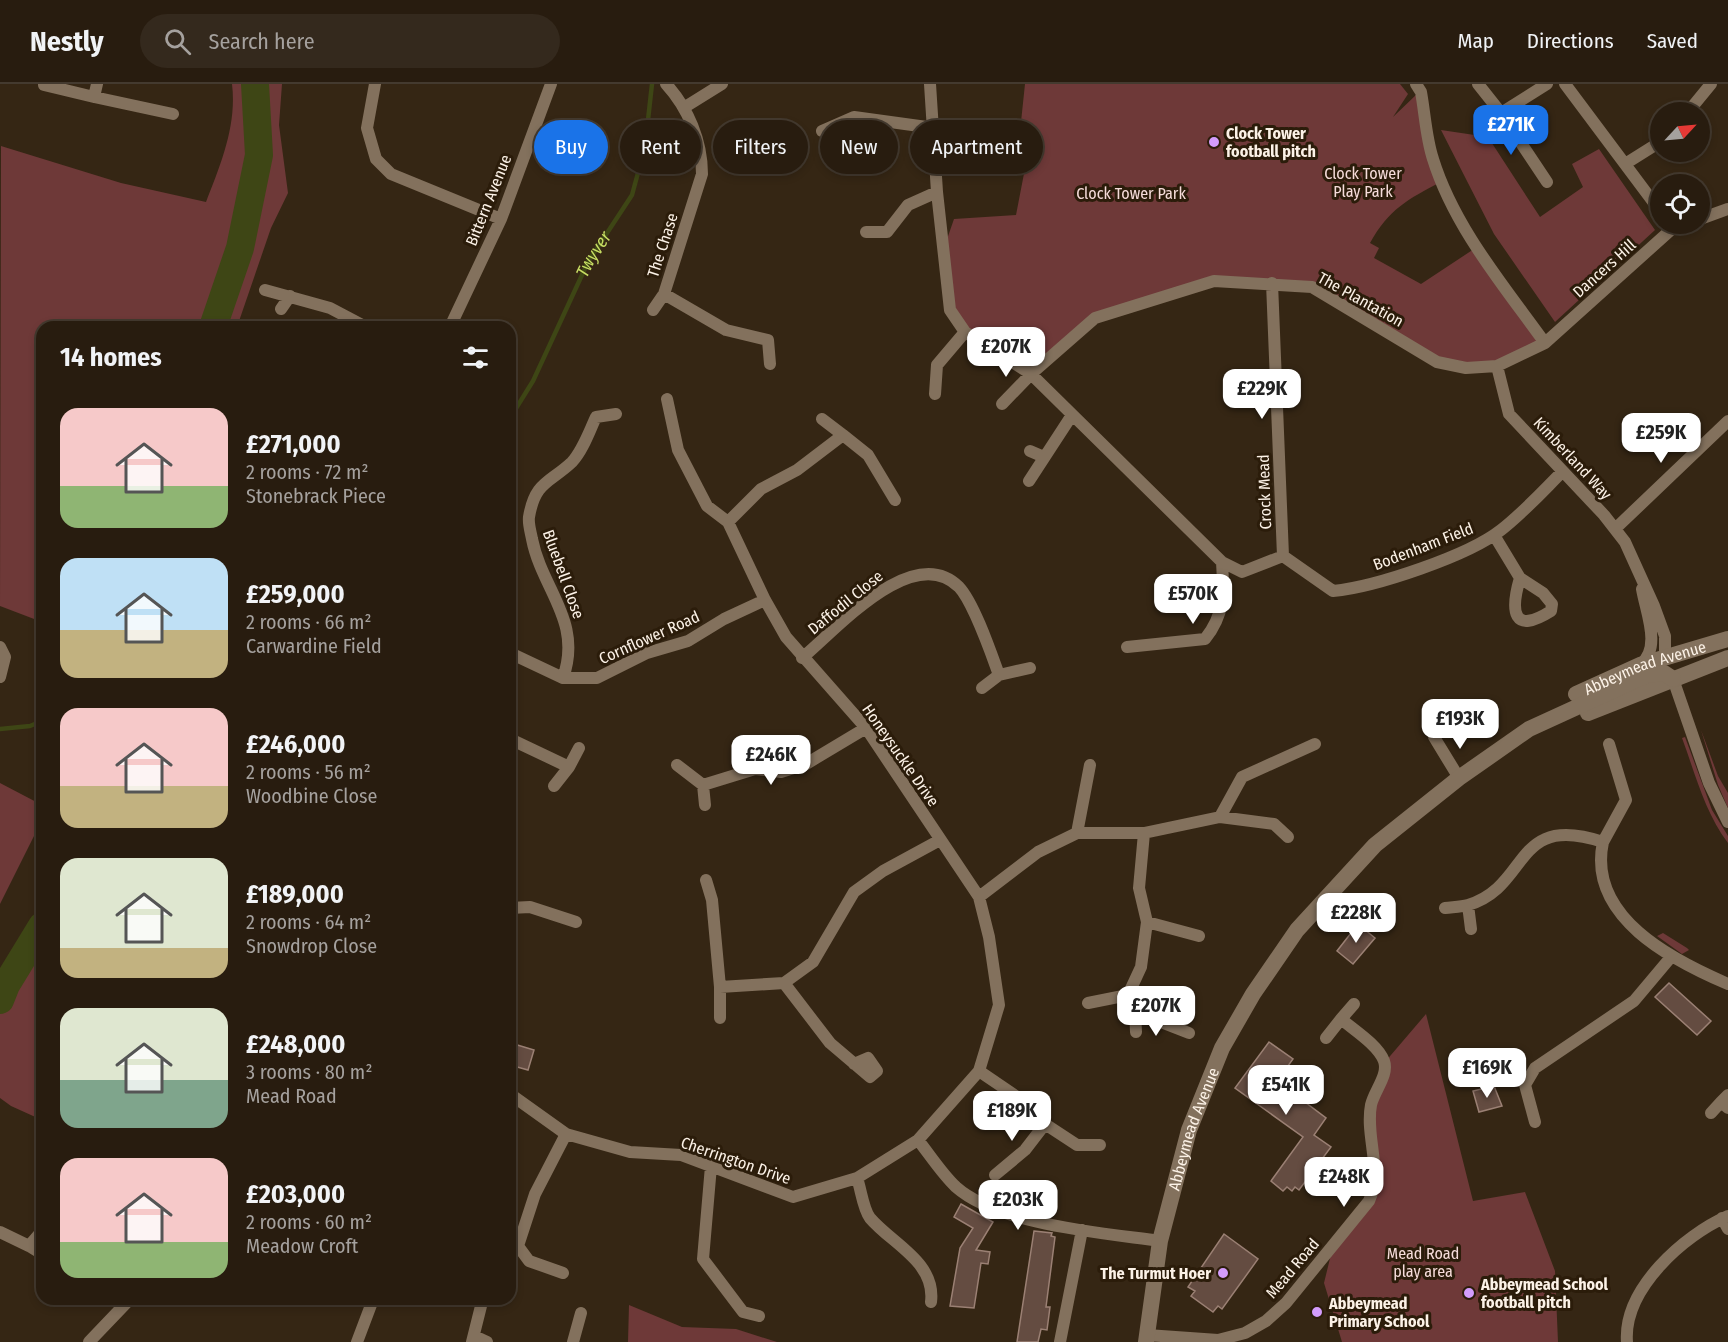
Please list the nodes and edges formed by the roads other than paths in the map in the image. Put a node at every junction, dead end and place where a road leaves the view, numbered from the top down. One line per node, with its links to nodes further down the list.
1 (97, 84): 13 (street)
2 (375, 84): 29 (street)
3 (551, 84): 29 (street, Bittern Avenue)
4 (666, 84): 15 (street, The Chase)
5 (722, 84): 15 (street)
6 (930, 84): 20 (street)
7 (1416, 84): 41 (street)
8 (1478, 84): 16 (street)
9 (1547, 84): 16 (street)
10 (1565, 84): 22 (street)
11 (1711, 84): 14 (street)
12 (44, 85): 13 (street)
13 (94, 97): 17 (street)
14 (1696, 102)
15 (685, 107): 34 (street, The Chase)
16 (1501, 113): 24 (street)
17 (173, 114)
18 (847, 120): 19 (street)
19 (876, 120)
20 (933, 120)
21 (1650, 148): 22 (street)
22 (1625, 164): 26 (street)
23 (936, 174): 25 (street)
24 (1547, 182)
25 (937, 192): 30 (street); 40 (street)
26 (1650, 198)
27 (1728, 209): 28 (street)
28 (1710, 215)
29 (501, 219): 39 (street, Bittern Avenue)
30 (867, 232)
31 (1663, 234): 41 (street, Dancers Hill)
32 (1272, 284): 43 (street, The Plantation); 44 (street, The Plantation); 61 (street, Crock Mead)
33 (265, 290): 35 (street)
34 (664, 294): 37 (street); 42 (street, The Chase)
35 (290, 296): 36 (street); 38 (street)
36 (281, 309)
37 (653, 310)
38 (355, 321)
39 (453, 321)
40 (964, 332): 44 (street); 45 (street)
41 (1545, 343): 43 (street, The Plantation)
42 (770, 364)
43 (1497, 366): 55 (street, Kimberland Way)
44 (1031, 374): 47 (street, The Plantation); 49 (street)
45 (935, 394)
46 (667, 399): 58 (street, Honeysuckle Drive)
47 (1002, 404)
48 (616, 414): 80 (street, Bluebell Close)
49 (1072, 415): 54 (street); 62 (street)
50 (822, 419): 52 (street)
51 (1728, 421): 59 (street)
52 (843, 435): 57 (street); 58 (street)
53 (1030, 451): 54 (street)
54 (1044, 457): 56 (street)
55 (1562, 472): 59 (street, Kimberland Way); 60 (street, Bodenham Field)
56 (1029, 481)
57 (894, 500)
58 (728, 522): 65 (street, Honeysuckle Drive)
59 (1616, 528): 63 (street, Kimberland Way)
60 (1494, 535): 61 (street, Bodenham Field); 64 (street)
61 (1283, 556): 62 (street)
62 (1222, 562): 70 (street)
63 (1638, 567): 66 (street, Kimberland Way); 68 (street, Kimberland Way)
64 (1520, 578)
65 (765, 600): 74 (street, Honeysuckle Drive); 80 (street, Cornflower Road)
66 (1665, 636): 71 (street); 73 (street, Kimberland Way)
67 (1728, 639): 71 (street, Abbeymead Avenue)
68 (1651, 640): 73 (street, Kimberland Way); 76 (street)
69 (0, 646): 79 (street)
70 (1127, 647)
71 (1687, 651): 73 (street, Abbeymead Avenue)
72 (516, 656): 80 (street, Cornflower Road)
73 (1665, 657): 76 (street, Abbeymead Avenue); 81 (street)
74 (802, 658): 78 (street, Daffodil Close); 83 (street, Honeysuckle Drive)
75 (1728, 658): 81 (street, Abbeymead Avenue)
76 (1640, 665): 88 (street, Abbeymead Avenue)
77 (1030, 668): 78 (street)
78 (999, 675): 82 (street)
79 (0, 677)
80 (563, 678)
81 (1673, 679): 88 (street, Abbeymead Avenue); 98 (street)
82 (982, 688)
83 (866, 728): 94 (street); 102 (street, Honeysuckle Drive)
84 (1434, 736): 93 (street)
85 (516, 742): 92 (street)
86 (1315, 744): 97 (street)
87 (1609, 744): 103 (street)
88 (1507, 746): 93 (street, Abbeymead Avenue)
89 (579, 748): 92 (street)
90 (677, 765): 94 (street)
91 (1090, 765): 99 (street)
92 (569, 767): 95 (street)
93 (1459, 778): 143 (street, Abbeymead Avenue)
94 (703, 785): 96 (street)
95 (554, 786)
96 (705, 805)
97 (1220, 817): 100 (street); 101 (street)
98 (1728, 822)
99 (1077, 833): 100 (street); 105 (street)
100 (1144, 833): 110 (street)
101 (1288, 837)
102 (940, 840): 105 (street, Honeysuckle Drive); 114 (street)
103 (1603, 842): 106 (street); 113 (street)
104 (706, 880): 116 (street)
105 (979, 897): 126 (street, Honeysuckle Drive)
106 (1468, 905): 108 (street); 111 (street)
107 (516, 908): 109 (street)
108 (1445, 908)
109 (576, 922)
110 (1146, 922): 112 (street); 117 (street)
111 (1471, 929)
112 (1199, 936)
113 (1671, 957): 115 (street); 131 (street)
114 (784, 984): 116 (street); 127 (street)
115 (1728, 984)
116 (720, 987): 121 (street)
117 (1128, 995): 118 (street); 120 (street)
118 (1088, 1003)
119 (1354, 1004): 122 (street)
120 (1135, 1012): 123 (street); 124 (street)
121 (720, 1018)
122 (1341, 1019): 125 (street); 156 (street, Mead Road)
123 (1136, 1032)
124 (1189, 1033)
125 (1326, 1038)
126 (979, 1071): 132 (street); 134 (street, Honeysuckle Drive)
127 (870, 1077)
128 (516, 1098): 133 (street, Cherrington Drive)
129 (1726, 1101): 130 (street)
130 (1711, 1113)
131 (1535, 1122)
132 (1045, 1124): 135 (street); 137 (street)
133 (566, 1134): 136 (street, Cherrington Drive); 144 (street)
134 (918, 1140): 138 (street, Cherrington Drive); 140 (street)
135 (1100, 1145)
136 (711, 1166): 138 (street, Cherrington Drive); 154 (street)
137 (994, 1175)
138 (857, 1178): 149 (street)
139 (1726, 1221): 162 (street)
140 (1082, 1230): 143 (street); 161 (street)
141 (0, 1232): 145 (street)
142 (36, 1238): 145 (street)
143 (1160, 1241): 156 (street, Abbeymead Avenue)
144 (516, 1242)
145 (29, 1246): 147 (street)
146 (516, 1249): 148 (street)
147 (36, 1250)
148 (563, 1273)
149 (931, 1302)
150 (121, 1305): 157 (street)
151 (371, 1305): 158 (street)
152 (481, 1306): 155 (street)
153 (581, 1314): 160 (street)
154 (759, 1316)
155 (473, 1339): 159 (street)
156 (1147, 1339)
157 (89, 1342)
158 (357, 1342)
159 (488, 1342)
160 (573, 1342)
161 (1060, 1342)
162 (1627, 1342)

